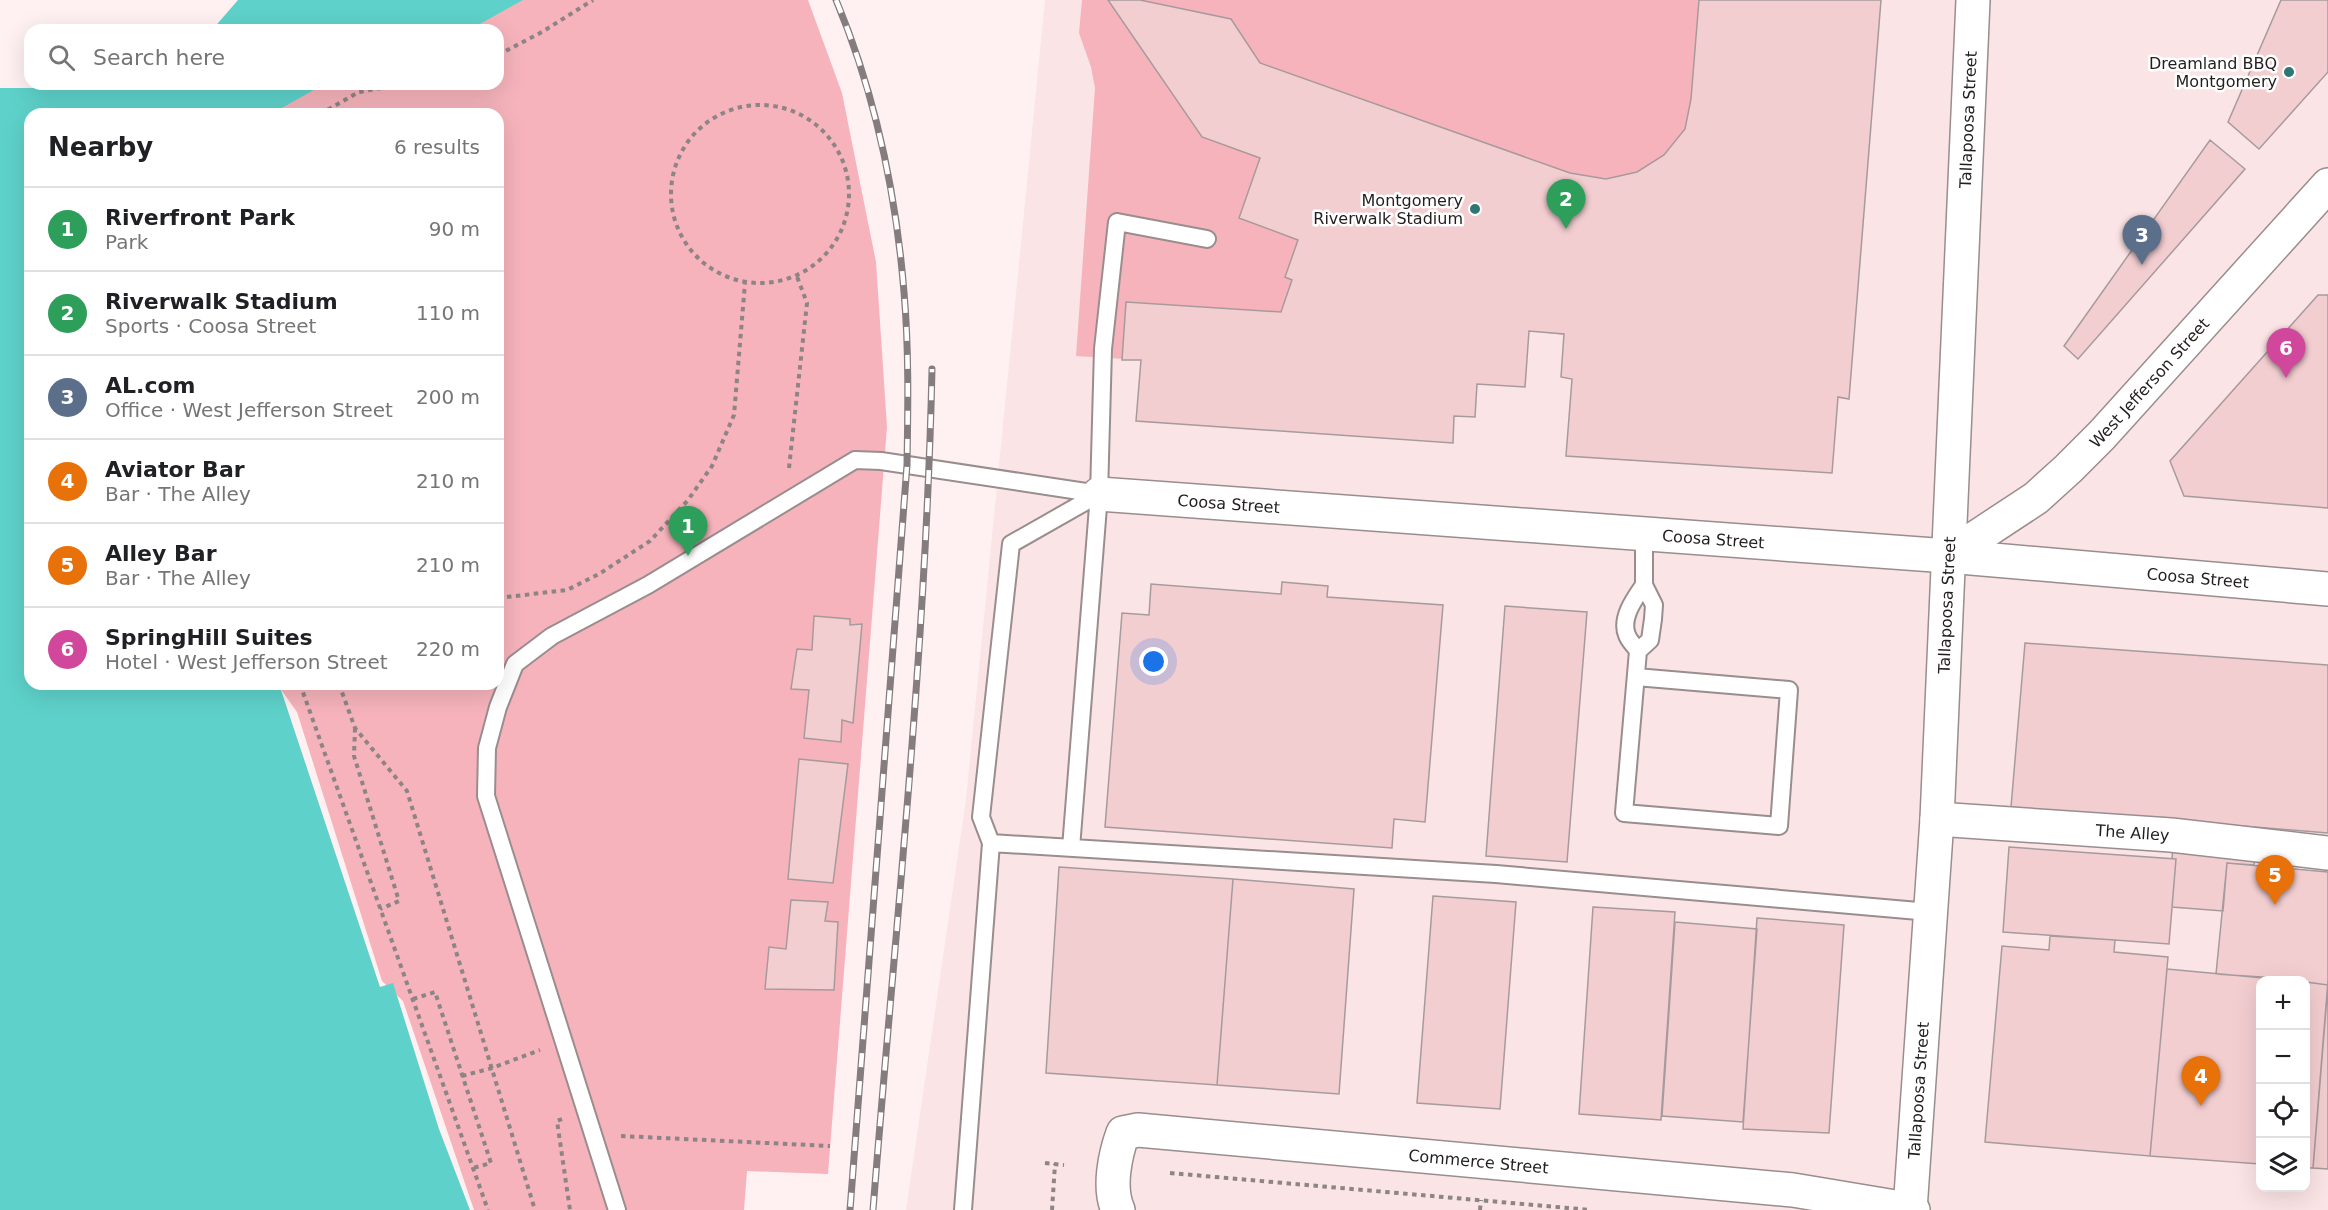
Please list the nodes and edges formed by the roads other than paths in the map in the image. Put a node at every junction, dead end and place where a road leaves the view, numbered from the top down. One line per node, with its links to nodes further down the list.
1 (1973, 0): 6 (street, Tallapoosa Street)
2 (2328, 185): 6 (street, West Jefferson Street)
3 (1207, 239): 4 (lane)
4 (1099, 494): 5 (street, Coosa Street); 12 (lane); 13 (lane); 16 (lane)
5 (1644, 534): 6 (street, Coosa Street); 7 (lane)
6 (1948, 556): 8 (street, Coosa Street); 11 (street, Tallapoosa Street)
7 (1644, 585): 9 (lane); 9 (lane)
8 (2328, 589)
9 (1638, 651): 10 (lane)
10 (1636, 677): 10 (lane)
11 (1937, 819): 14 (street, The Alley); 15 (street, Tallapoosa Street)
12 (991, 843): 13 (lane); 17 (lane)
13 (1071, 848): 15 (lane)
14 (2328, 853)
15 (1930, 912): 19 (street, Tallapoosa Street)
16 (617, 1210)
17 (963, 1210)
18 (1118, 1210): 19 (street, Commerce Street)
19 (1911, 1210)

